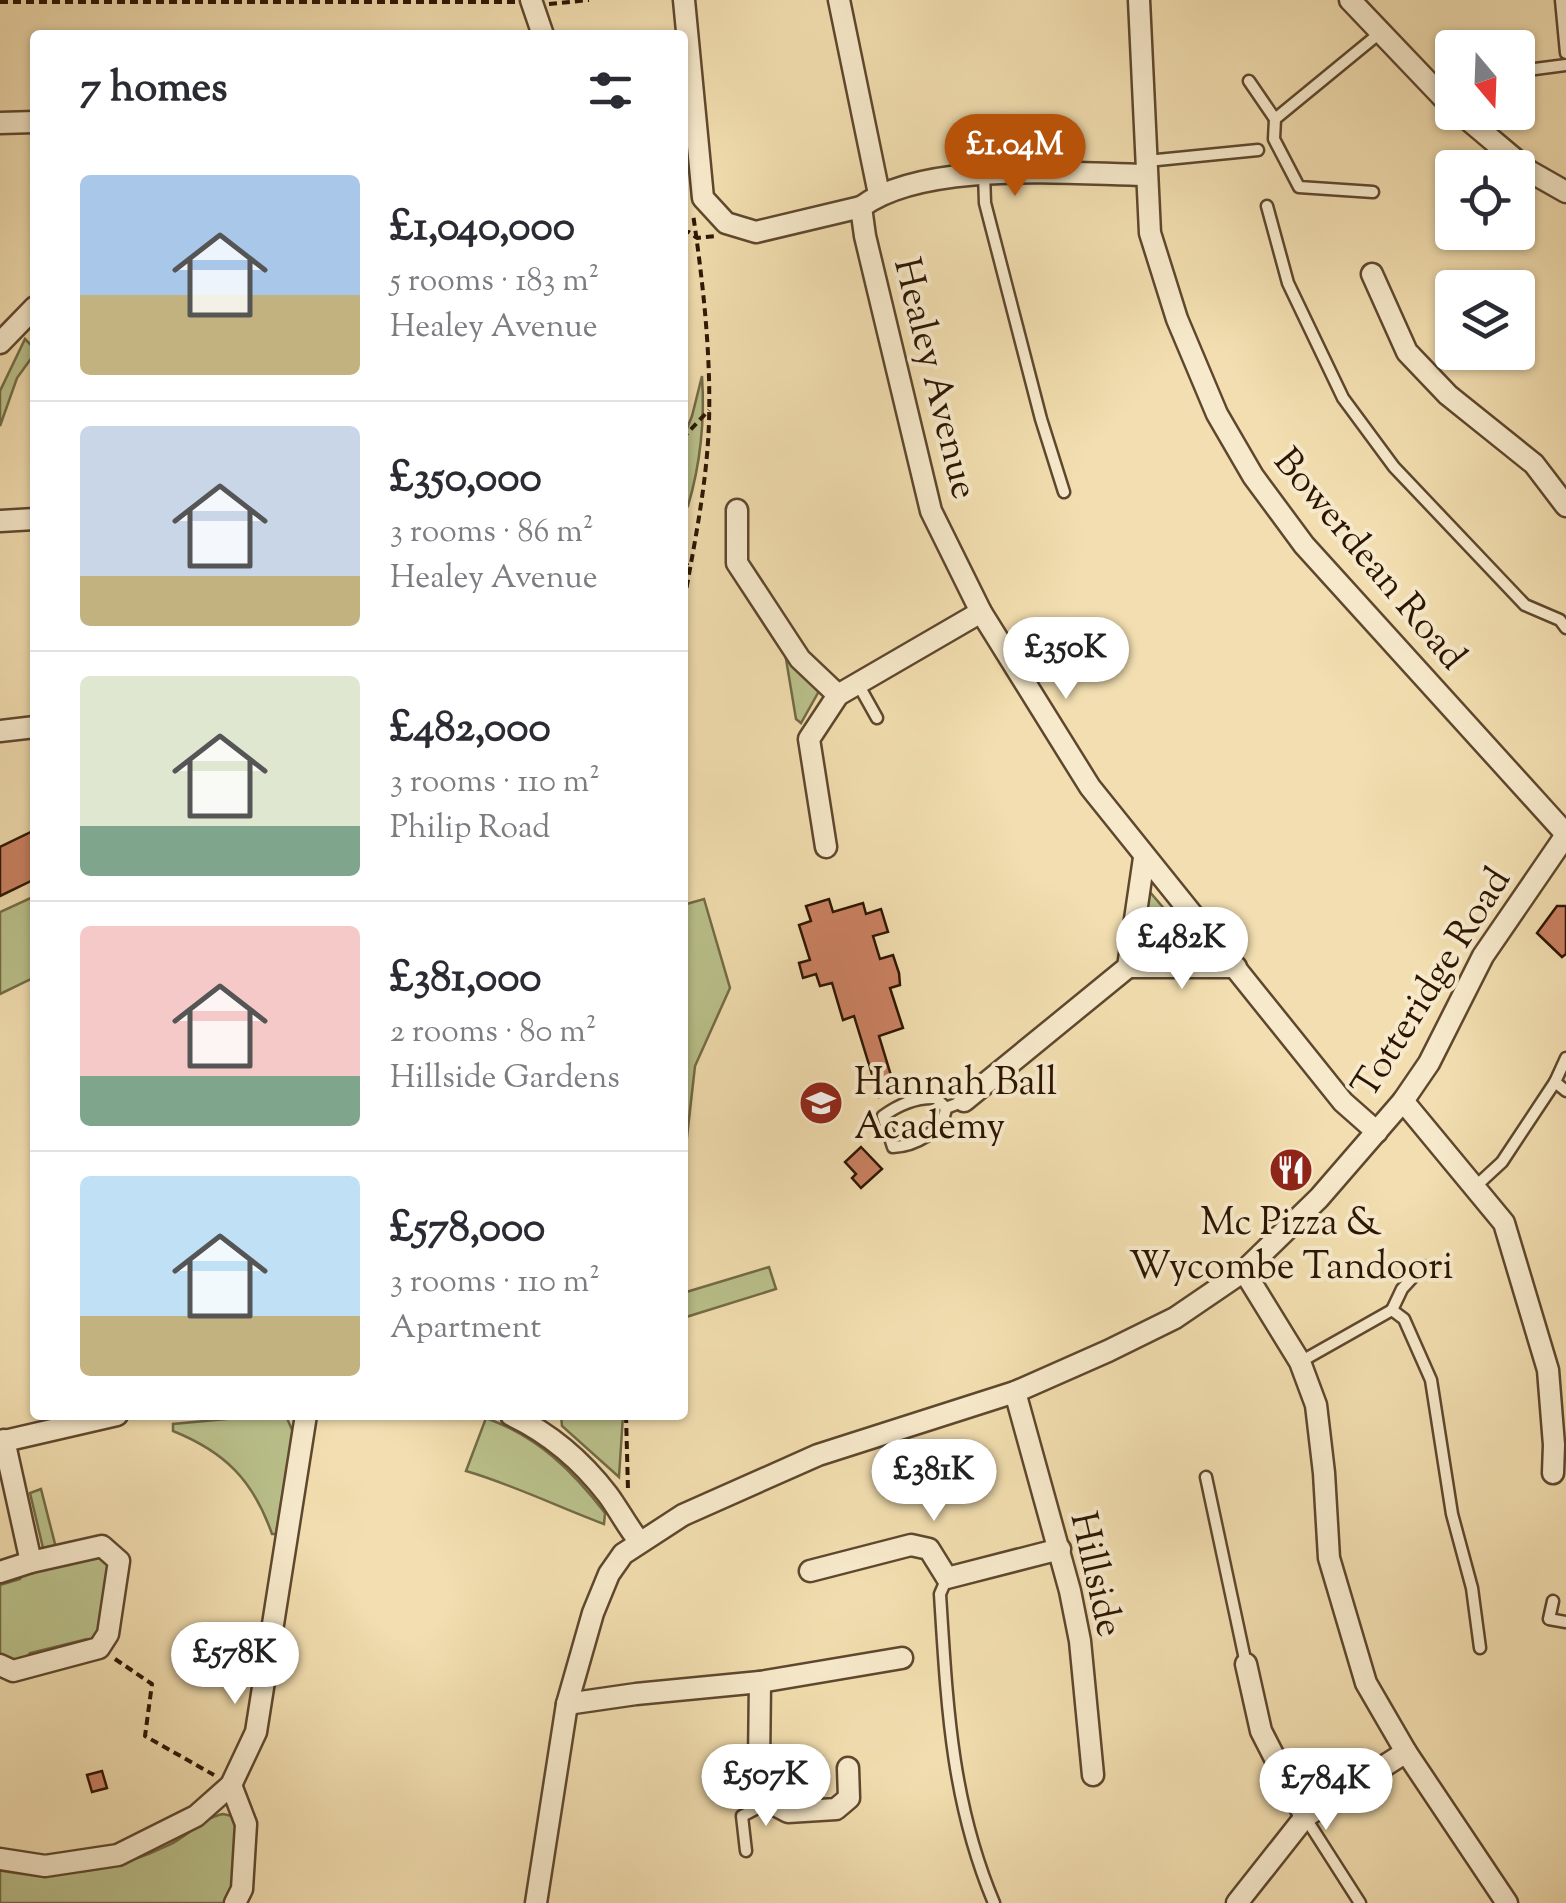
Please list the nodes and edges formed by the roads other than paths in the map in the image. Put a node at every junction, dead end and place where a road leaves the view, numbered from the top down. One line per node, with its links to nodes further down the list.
1 (684, 0): 8 (street)
2 (839, 0): 25 (street)
3 (1139, 0): 21 (street, Bowerdean Road)
4 (1350, 0): 9 (street)
5 (1561, 0): 11 (lane)
6 (531, 1): 7 (street)
7 (541, 30)
8 (687, 30)
9 (1382, 32): 15 (street); 16 (lane)
10 (688, 42): 27 (street)
11 (1566, 54)
12 (1566, 65): 13 (lane)
13 (1535, 68)
14 (1249, 80): 16 (lane)
15 (1435, 88)
16 (1275, 119): 23 (lane)
17 (0, 122): 18 (street)
18 (30, 122)
19 (1480, 130): 24 (street)
20 (1258, 150): 21 (lane)
21 (1146, 168): 22 (street); 43 (street, Bowerdean Road)
22 (984, 174): 25 (street); 31 (lane)
23 (1373, 192)
24 (1566, 192)
25 (879, 194): 27 (street)
26 (1267, 206): 37 (lane)
27 (861, 207): 36 (street, Healey Avenue)
28 (1372, 274): 32 (street)
29 (30, 313): 30 (street)
30 (0, 343)
31 (1064, 492)
32 (1566, 506)
33 (737, 510): 39 (street)
34 (30, 519): 35 (street)
35 (0, 522)
36 (981, 612): 38 (street); 45 (street, Healey Avenue)
37 (1566, 628)
38 (858, 684): 39 (street); 40 (lane)
39 (838, 695): 44 (street)
40 (876, 718)
41 (30, 728): 42 (street)
42 (0, 731)
43 (1566, 834): 51 (street, Totteridge Road)
44 (826, 847)
45 (1144, 858): 46 (street); 47 (street, Healey Avenue)
46 (1128, 967): 47 (street); 52 (street)
47 (1236, 967): 53 (street, Healey Avenue)
48 (1566, 1058): 49 (lane)
49 (1555, 1082): 50 (lane); 54 (lane)
50 (1566, 1091)
51 (1403, 1101): 53 (street, Totteridge Road); 54 (street)
52 (955, 1104): 52 (lane)
53 (1376, 1132): 56 (street, Totteridge Road)
54 (1476, 1186): 64 (street)
55 (1423, 1266): 57 (lane)
56 (1244, 1271): 58 (street); 59 (street, Totteridge Road)
57 (1392, 1310): 58 (lane); 74 (lane)
58 (1300, 1362): 80 (street)
59 (1014, 1392): 66 (street, Totteridge Road); 67 (street, Hillside)
60 (95, 1420): 63 (street)
61 (305, 1420): 83 (street)
62 (541, 1422): 66 (street)
63 (2, 1441): 68 (street)
64 (1553, 1473)
65 (1206, 1477): 76 (lane)
66 (639, 1541): 79 (street, Totteridge Road)
67 (1060, 1550): 71 (street); 82 (street, Hillside)
68 (31, 1562): 70 (street); 77 (street)
69 (810, 1571): 71 (street)
70 (0, 1572)
71 (947, 1578): 90 (lane)
72 (1553, 1601): 73 (lane)
73 (1566, 1622)
74 (1480, 1648)
75 (902, 1658): 78 (street)
76 (1246, 1664): 85 (street)
77 (0, 1665)
78 (760, 1682): 79 (street); 84 (street)
79 (567, 1704): 89 (street, Totteridge Road)
80 (1406, 1752): 85 (street); 93 (street)
81 (848, 1768): 84 (street)
82 (1093, 1775)
83 (231, 1786): 87 (street); 88 (street)
84 (769, 1802): 86 (lane)
85 (1305, 1817): 91 (street); 92 (lane)
86 (746, 1851)
87 (0, 1859)
88 (235, 1903)
89 (536, 1903)
90 (994, 1903)
91 (1237, 1903)
92 (1360, 1903)
93 (1506, 1903)

